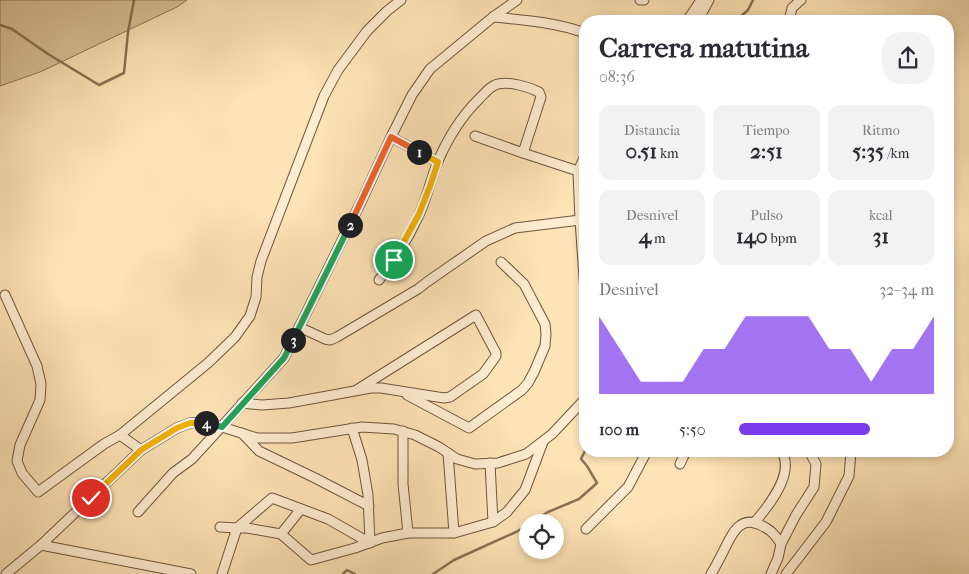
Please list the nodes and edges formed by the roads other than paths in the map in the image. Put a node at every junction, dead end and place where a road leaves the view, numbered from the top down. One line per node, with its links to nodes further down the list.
1 (401, 0): 30 (street)
2 (517, 0): 9 (street)
3 (701, 0): 6 (street)
4 (709, 0): 7 (street)
5 (801, 0): 8 (street)
6 (691, 15)
7 (700, 15)
8 (790, 15)
9 (493, 17): 10 (street); 12 (street)
10 (579, 31)
11 (476, 136): 13 (street)
12 (391, 137): 14 (street); 21 (street)
13 (522, 153): 14 (street); 15 (street)
14 (438, 162): 19 (street)
15 (578, 171): 16 (street)
16 (579, 196)
17 (579, 220): 21 (street)
18 (501, 262): 23 (street)
19 (379, 280)
20 (5, 295): 30 (street)
21 (299, 327): 24 (street)
22 (355, 390): 23 (street); 23 (street); 24 (street)
23 (401, 392)
24 (242, 403): 26 (street)
25 (579, 405): 31 (street)
26 (222, 427): 29 (street); 32 (street); 43 (street)
27 (352, 428): 28 (street); 29 (street); 41 (street)
28 (402, 432): 33 (street); 50 (street)
29 (242, 433): 41 (street)
30 (120, 436): 32 (street)
31 (543, 441): 39 (street); 44 (street)
32 (141, 450): 54 (street)
33 (448, 453): 39 (street); 49 (street)
34 (644, 457): 48 (street)
35 (683, 457): 40 (street)
36 (785, 457): 45 (street)
37 (812, 457): 53 (street)
38 (851, 457): 60 (street)
39 (490, 463): 44 (street)
40 (680, 464)
41 (368, 506): 52 (street)
42 (301, 509): 47 (street); 51 (street); 52 (street)
43 (138, 512)
44 (493, 522): 49 (street)
45 (754, 522): 53 (street); 58 (street)
46 (220, 526): 47 (street)
47 (237, 528): 51 (street); 57 (street)
48 (586, 529)
49 (454, 532): 50 (street)
50 (408, 533): 52 (street)
51 (281, 534): 52 (street)
52 (370, 543)
53 (781, 544): 59 (street)
54 (41, 545): 55 (street); 56 (street)
55 (6, 574)
56 (191, 574)
57 (222, 574)
58 (710, 574)
59 (771, 574)
60 (786, 574)

